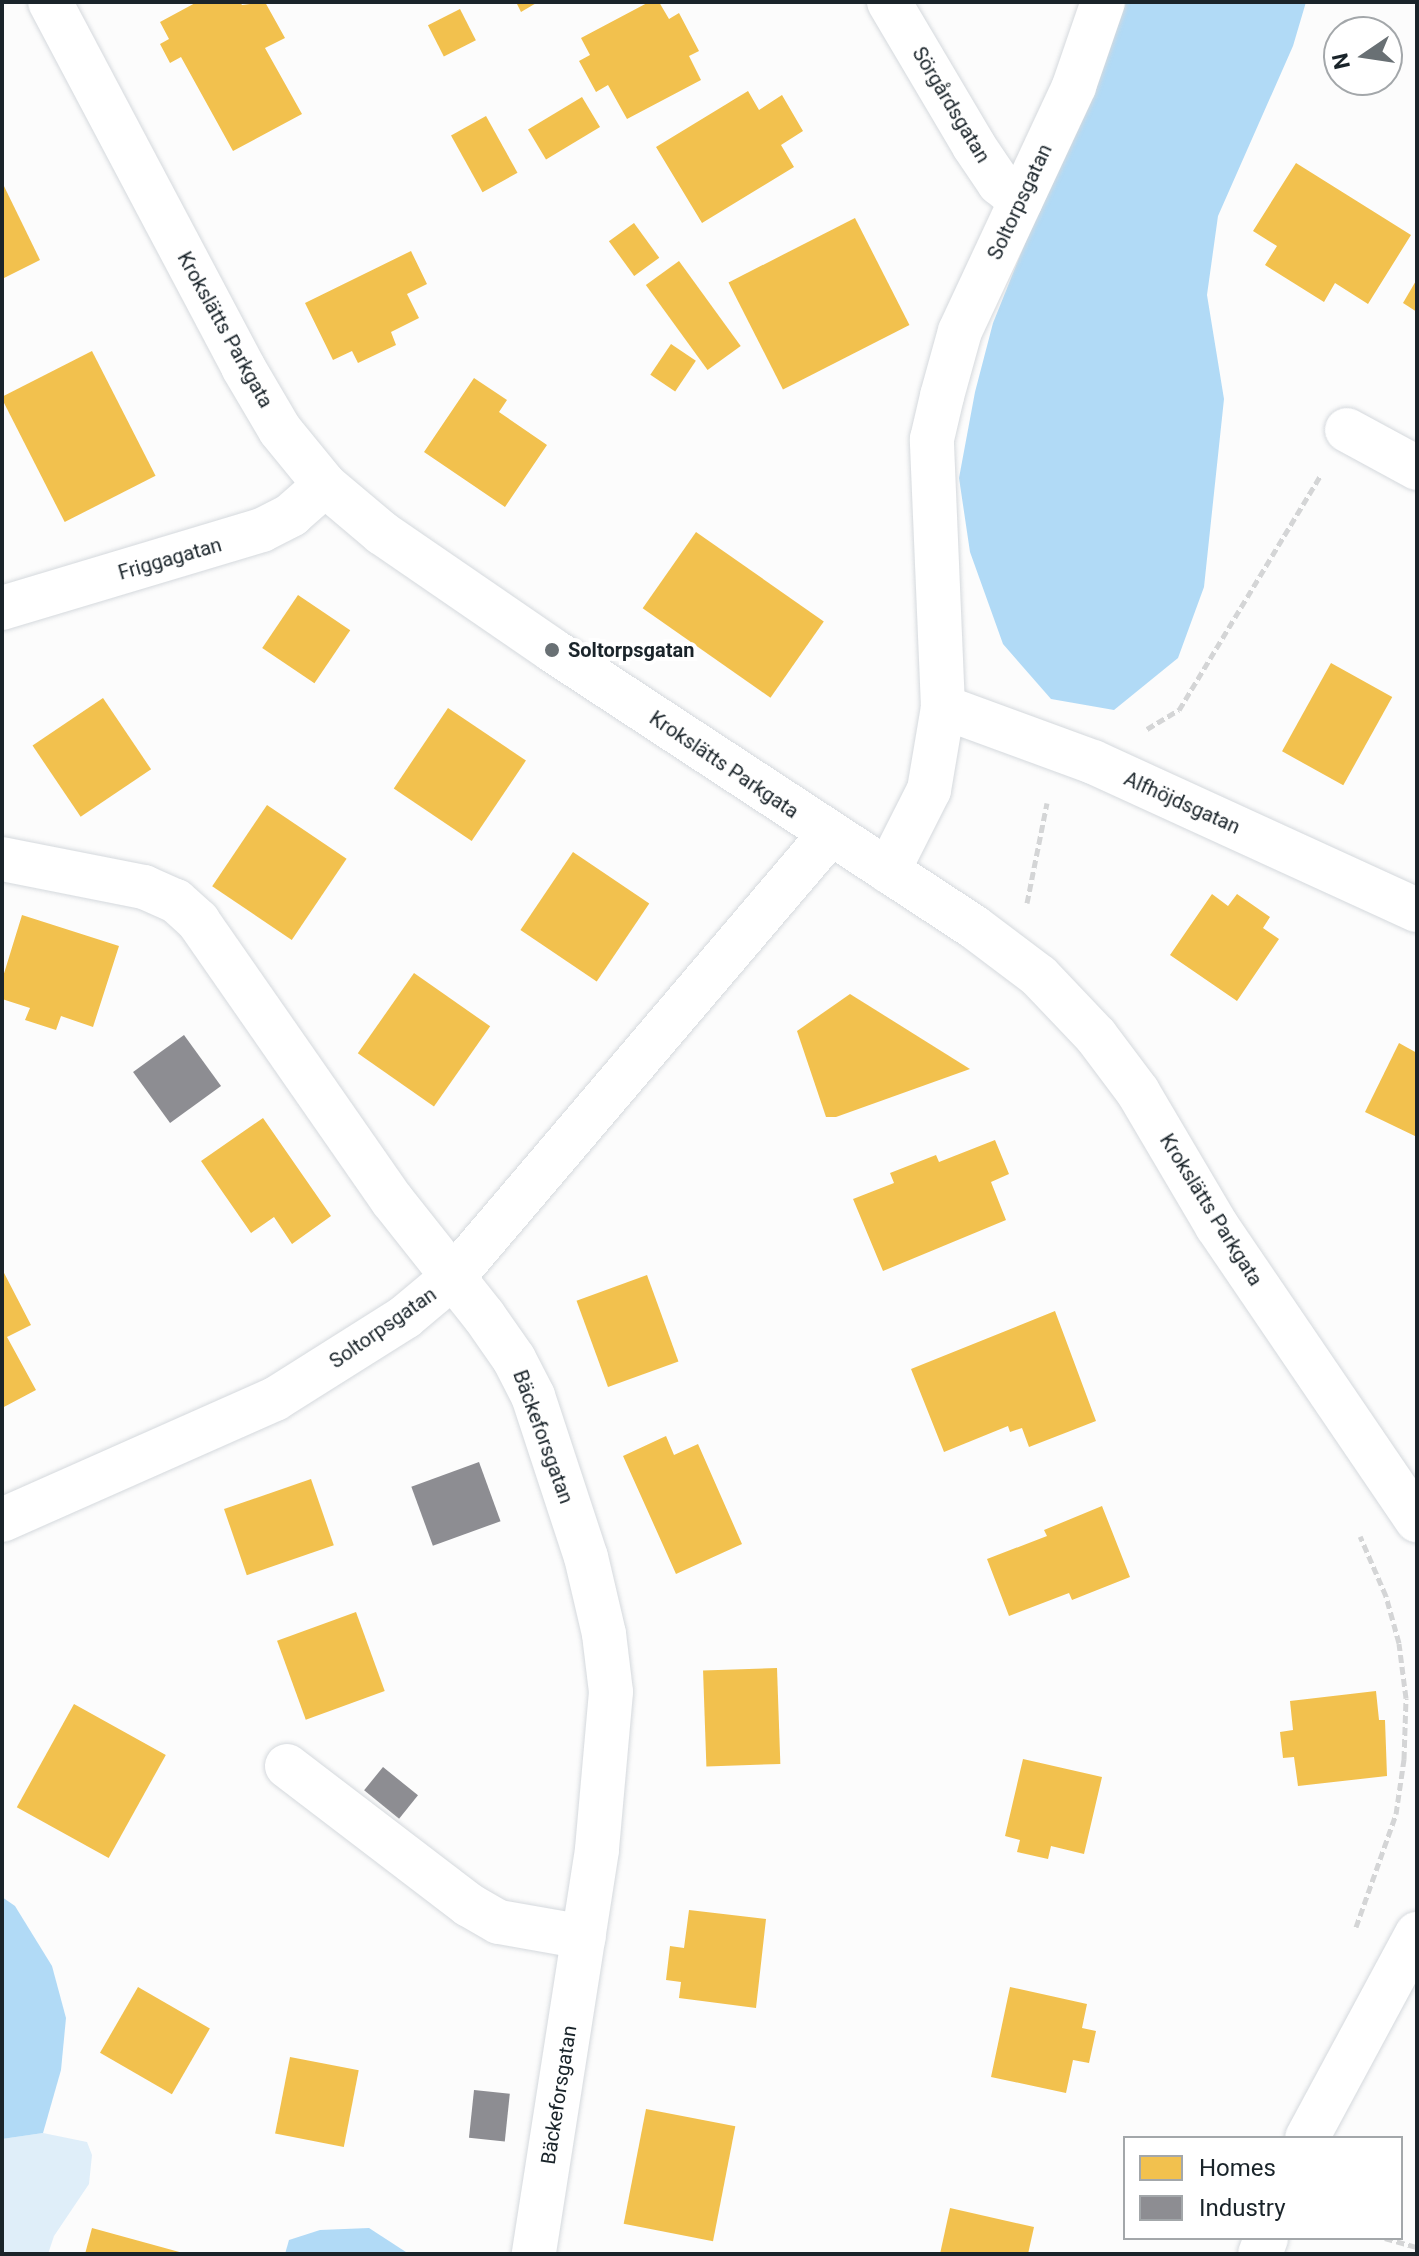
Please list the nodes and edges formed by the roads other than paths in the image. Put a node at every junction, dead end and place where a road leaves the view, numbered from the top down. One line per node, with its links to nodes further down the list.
1 (50, 2): 7 (street, Krokslätts Parkgata)
2 (889, 2): 4 (street, Sörgårdsgatan)
3 (1103, 2): 4 (street, Soltorpsgatan)
4 (1021, 201): 9 (street, Soltorpsgatan)
5 (1347, 430): 6 (street)
6 (1417, 468)
7 (325, 485): 8 (street, Friggagatan); 10 (street, Krokslätts Parkgata)
8 (2, 608)
9 (943, 707): 12 (street, Soltorpsgatan); 13 (street, Alfhöjdsgatan)
10 (829, 835): 12 (street, Krokslätts Parkgata); 14 (street, Soltorpsgatan)
11 (2, 859): 14 (street, Bäckeforsgatan)
12 (888, 871): 16 (street, Krokslätts Parkgata)
13 (1417, 910)
14 (454, 1276): 15 (street, Soltorpsgatan); 19 (street, Bäckeforsgatan)
15 (2, 1520)
16 (1417, 1520)
17 (287, 1766): 19 (street)
18 (1417, 1934): 20 (street)
19 (584, 1937): 21 (street, Bäckeforsgatan)
20 (1308, 2136)
21 (534, 2254)

